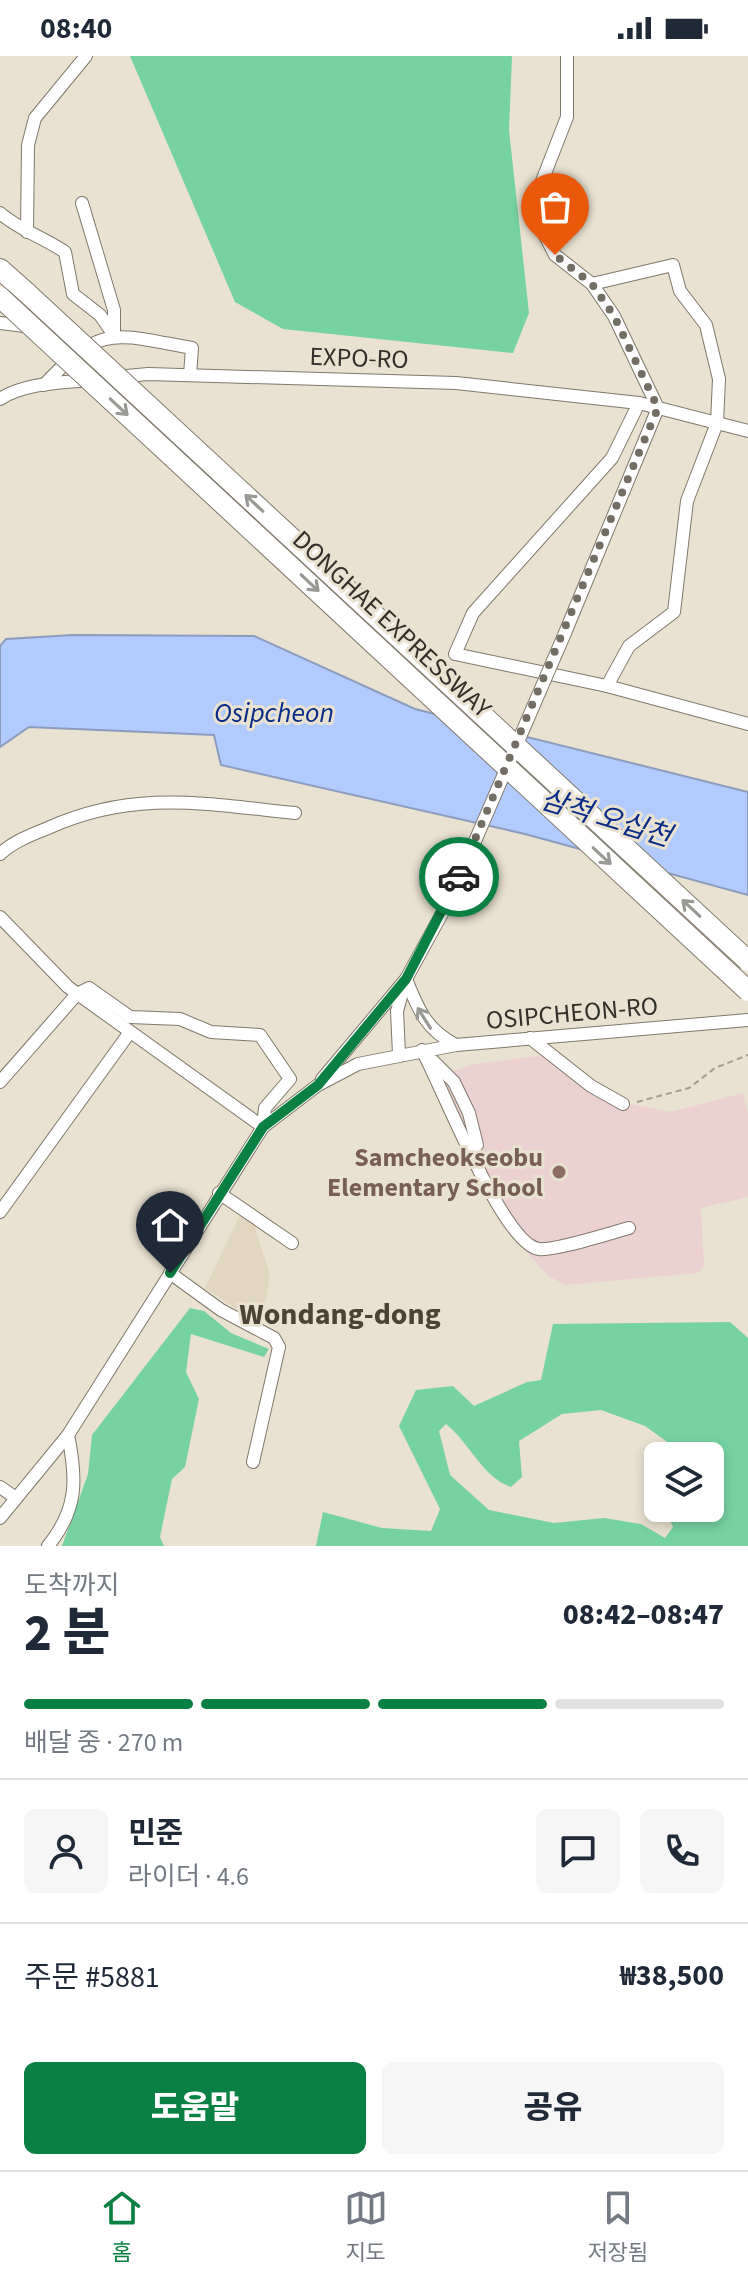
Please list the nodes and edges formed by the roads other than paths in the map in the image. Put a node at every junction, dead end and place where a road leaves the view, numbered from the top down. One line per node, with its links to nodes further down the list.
1 (86, 56): 5 (street)
2 (567, 56): 7 (street)
3 (82, 203): 10 (street)
4 (0, 213): 5 (street)
5 (27, 232): 10 (street)
6 (0, 269): 24 (highway, DONGHAE EXPRESSWAY, one-way to 6, bridge)
7 (592, 284): 16 (street); 17 (street)
8 (0, 297): 26 (highway, DONGHAE EXPRESSWAY, one-way to 26, bridge)
9 (0, 323): 11 (street)
10 (114, 335): 11 (street); 12 (street)
11 (76, 350): 13 (street)
12 (190, 375): 13 (street, EXPO-RO); 15 (street, EXPO-RO)
13 (44, 385): 14 (street, EXPO-RO)
14 (0, 399)
15 (639, 403): 16 (street, EXPO-RO); 19 (street)
16 (658, 408): 17 (street, EXPO-RO); 25 (street, bridge)
17 (717, 423): 18 (street, EXPO-RO); 19 (street)
18 (748, 431)
19 (607, 686): 20 (street)
20 (748, 724)
21 (295, 813): 22 (street)
22 (0, 854)
23 (2, 922): 27 (street)
24 (748, 961)
25 (406, 979): 31 (street, one-way to 25); 33 (street); 35 (street)
26 (748, 991)
27 (77, 994): 29 (street); 34 (street); 37 (street)
28 (748, 1020): 30 (street, OSIPCHEON-RO)
29 (130, 1032): 37 (street); 38 (street)
30 (530, 1038): 31 (street, OSIPCHEON-RO); 36 (street)
31 (456, 1045): 32 (street, OSIPCHEON-RO)
32 (422, 1050): 33 (street, OSIPCHEON-RO); 40 (street); 42 (street)
33 (399, 1054): 35 (street, OSIPCHEON-RO)
34 (0, 1082)
35 (318, 1085): 37 (street, OSIPCHEON-RO)
36 (623, 1104)
37 (263, 1127): 39 (street, OSIPCHEON-RO)
38 (5, 1192): 41 (street)
39 (219, 1193): 43 (street); 44 (street, OSIPCHEON-RO)
40 (501, 1198)
41 (0, 1212)
42 (629, 1228)
43 (292, 1243)
44 (170, 1273): 45 (street, OSIPCHEON-RO); 46 (street)
45 (68, 1435): 48 (street, OSIPCHEON-RO); 50 (street)
46 (253, 1462)
47 (0, 1487): 48 (street)
48 (16, 1498): 49 (street, OSIPCHEON-RO)
49 (0, 1518)
50 (48, 1546)

